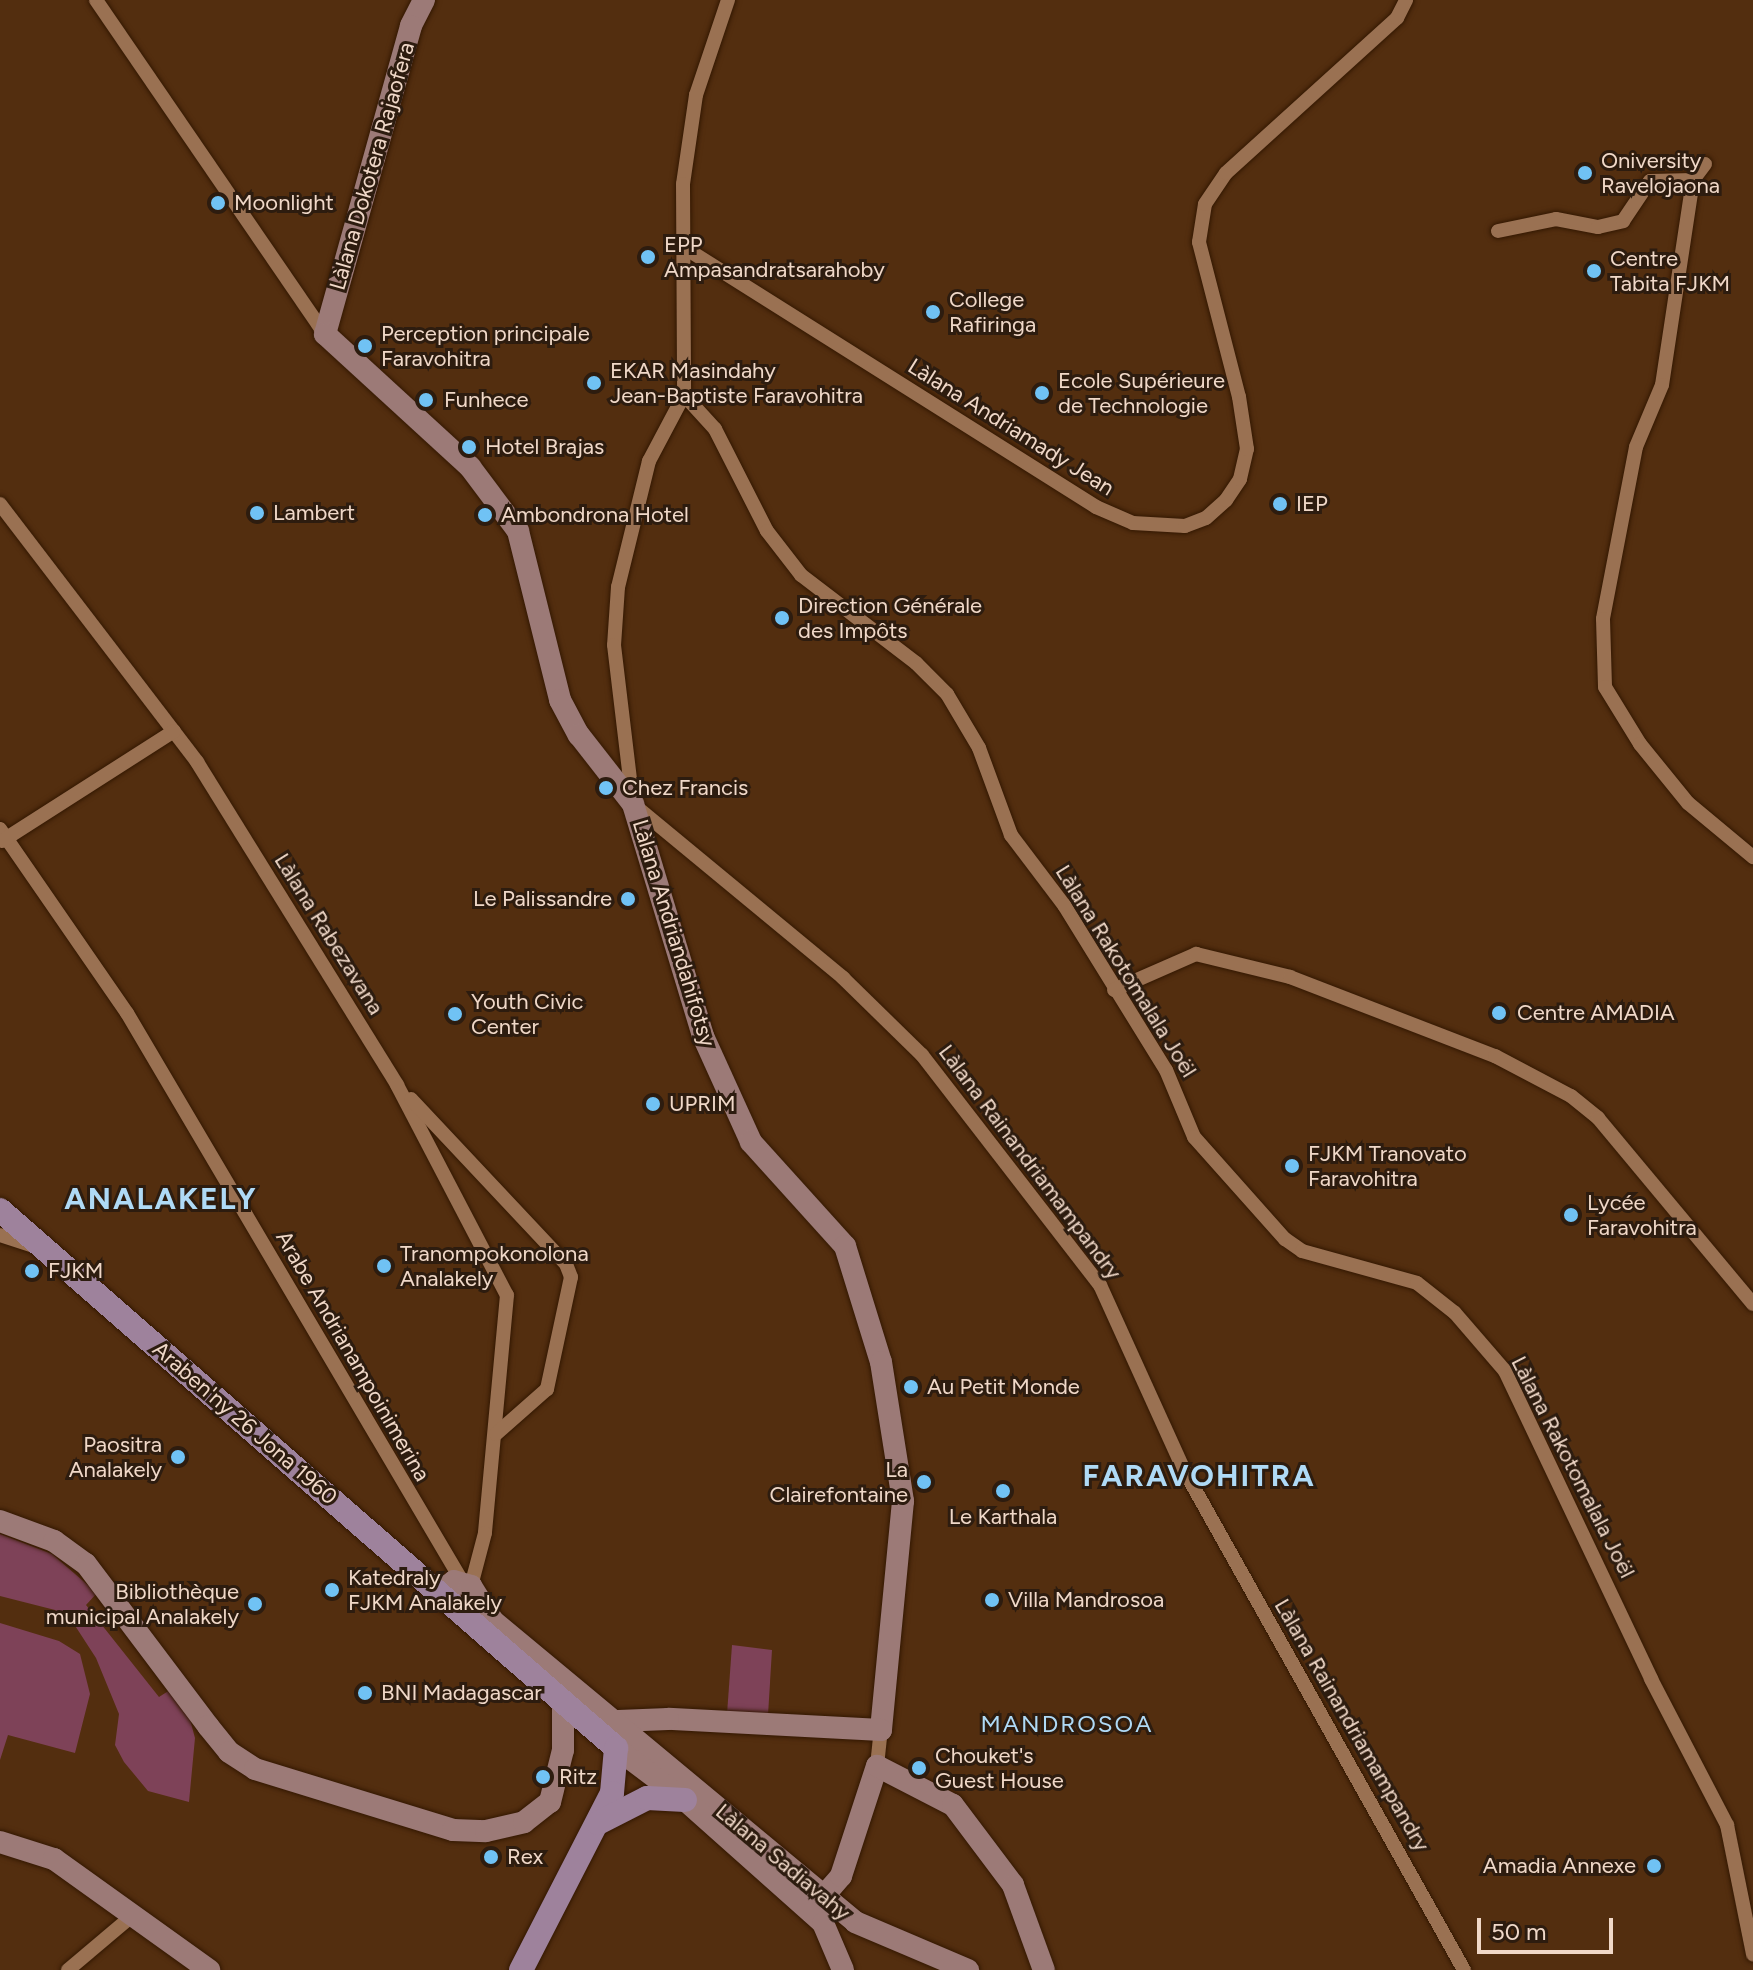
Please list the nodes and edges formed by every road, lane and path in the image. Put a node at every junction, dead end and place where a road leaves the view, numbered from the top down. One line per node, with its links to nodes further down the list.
1 (96, 0): 9 (street)
2 (424, 0): 9 (street, Làlana Dokotera Rajaofera)
3 (728, 0): 8 (street)
4 (1406, 0): 8 (street, Làlana Andriamady Jean)
5 (1705, 164): 6 (street)
6 (1693, 180): 7 (street); 15 (street)
7 (1498, 231)
8 (685, 248): 10 (street)
9 (325, 334): 13 (street)
10 (684, 395): 13 (street); 16 (street, Làlana Rakotomalala Joël)
11 (0, 504): 12 (street, Làlana Rabezavana)
12 (174, 731): 14 (street); 17 (street, Làlana Rabezavana)
13 (633, 804): 27 (street, Làlana Andriandahifotsy); 43 (street, Làlana Rainandriamampandry)
14 (3, 836): 24 (street, Arabe Andrianampoinimerina)
15 (1753, 857)
16 (1114, 990): 21 (street); 35 (street, Làlana Rakotomalala Joël)
17 (397, 1085): 22 (street, Làlana Rabezavana); 22 (street)
18 (0, 1210): 20 (main road, Araben'ny 26 Jona 1960)
19 (0, 1235): 20 (street)
20 (48, 1251): 24 (main road, Araben'ny 26 Jona 1960)
21 (1753, 1304)
22 (496, 1434): 24 (street, Làlana Rabezavana)
23 (0, 1521): 25 (street)
24 (461, 1589): 25 (main road, Araben'ny 26 Jona 1960); 26 (street, Làlana Sadiavahy)
25 (563, 1703): 28 (main road, Araben'ny 26 Jona 1960)
26 (618, 1721): 27 (street); 33 (street, Làlana Sadiavahy)
27 (881, 1730): 29 (street)
28 (616, 1748): 30 (street); 31 (main road)
29 (877, 1766): 33 (street); 42 (street)
30 (685, 1800): 31 (main road); 40 (street)
31 (593, 1826): 39 (main road)
32 (0, 1842): 34 (street)
33 (822, 1898): 36 (street, Làlana Sadiavahy)
34 (132, 1916): 37 (street); 38 (street)
35 (1753, 1954)
36 (940, 1963): 41 (street, Làlana Sadiavahy)
37 (68, 1970)
38 (209, 1970)
39 (521, 1970)
40 (843, 1970)
41 (968, 1970)
42 (1044, 1970)
43 (1464, 1970)

